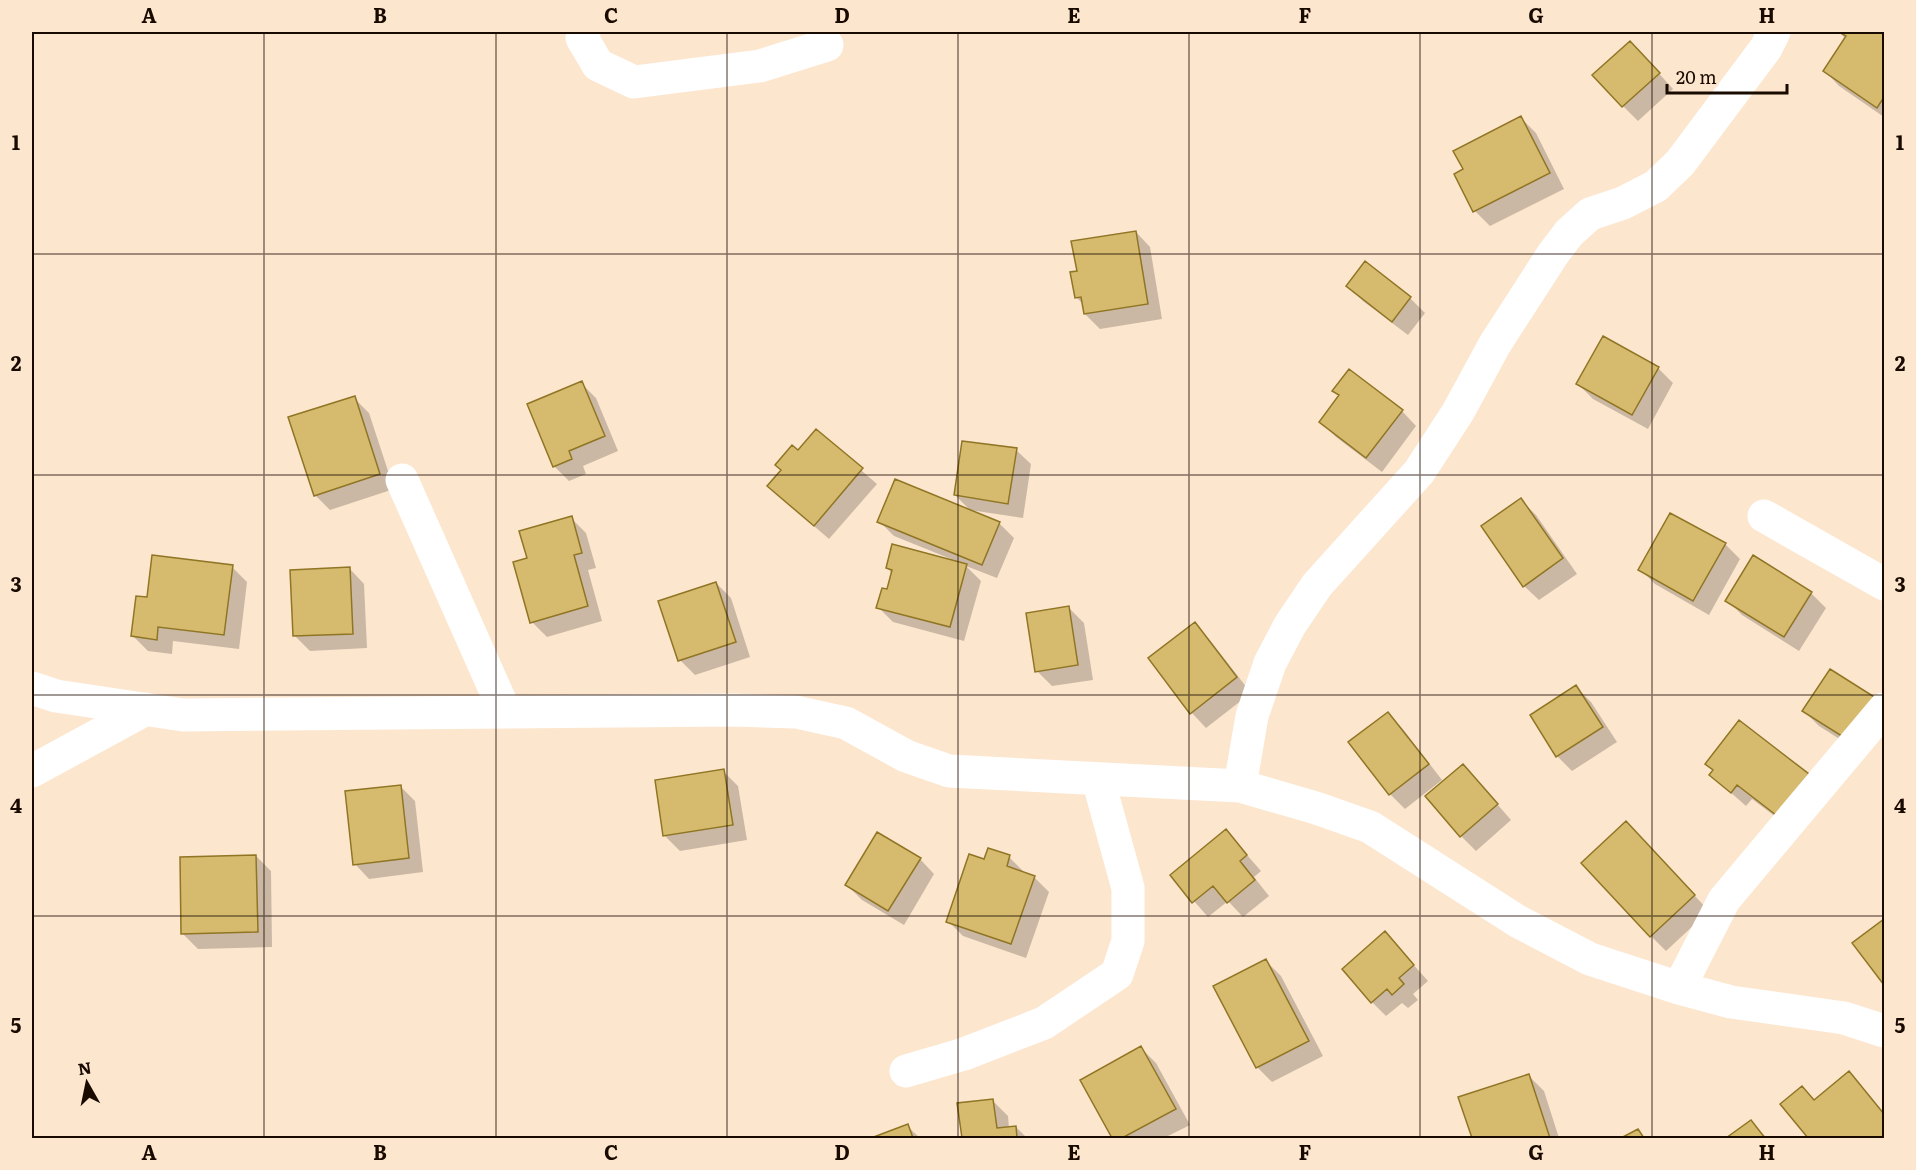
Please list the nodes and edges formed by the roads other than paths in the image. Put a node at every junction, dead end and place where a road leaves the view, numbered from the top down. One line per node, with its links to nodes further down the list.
1 (584, 32): 3 (street)
2 (1774, 32): 13 (street)
3 (827, 45)
4 (402, 480): 10 (street)
5 (1764, 516): 6 (street)
6 (1884, 584)
7 (32, 688): 9 (street)
8 (1884, 708): 14 (street)
9 (147, 709): 10 (street); 11 (street)
10 (505, 712): 12 (street)
11 (32, 771)
12 (1098, 779): 13 (street); 16 (street)
13 (1240, 786): 14 (street)
14 (1679, 988): 15 (street)
15 (1884, 1031)
16 (906, 1071)

